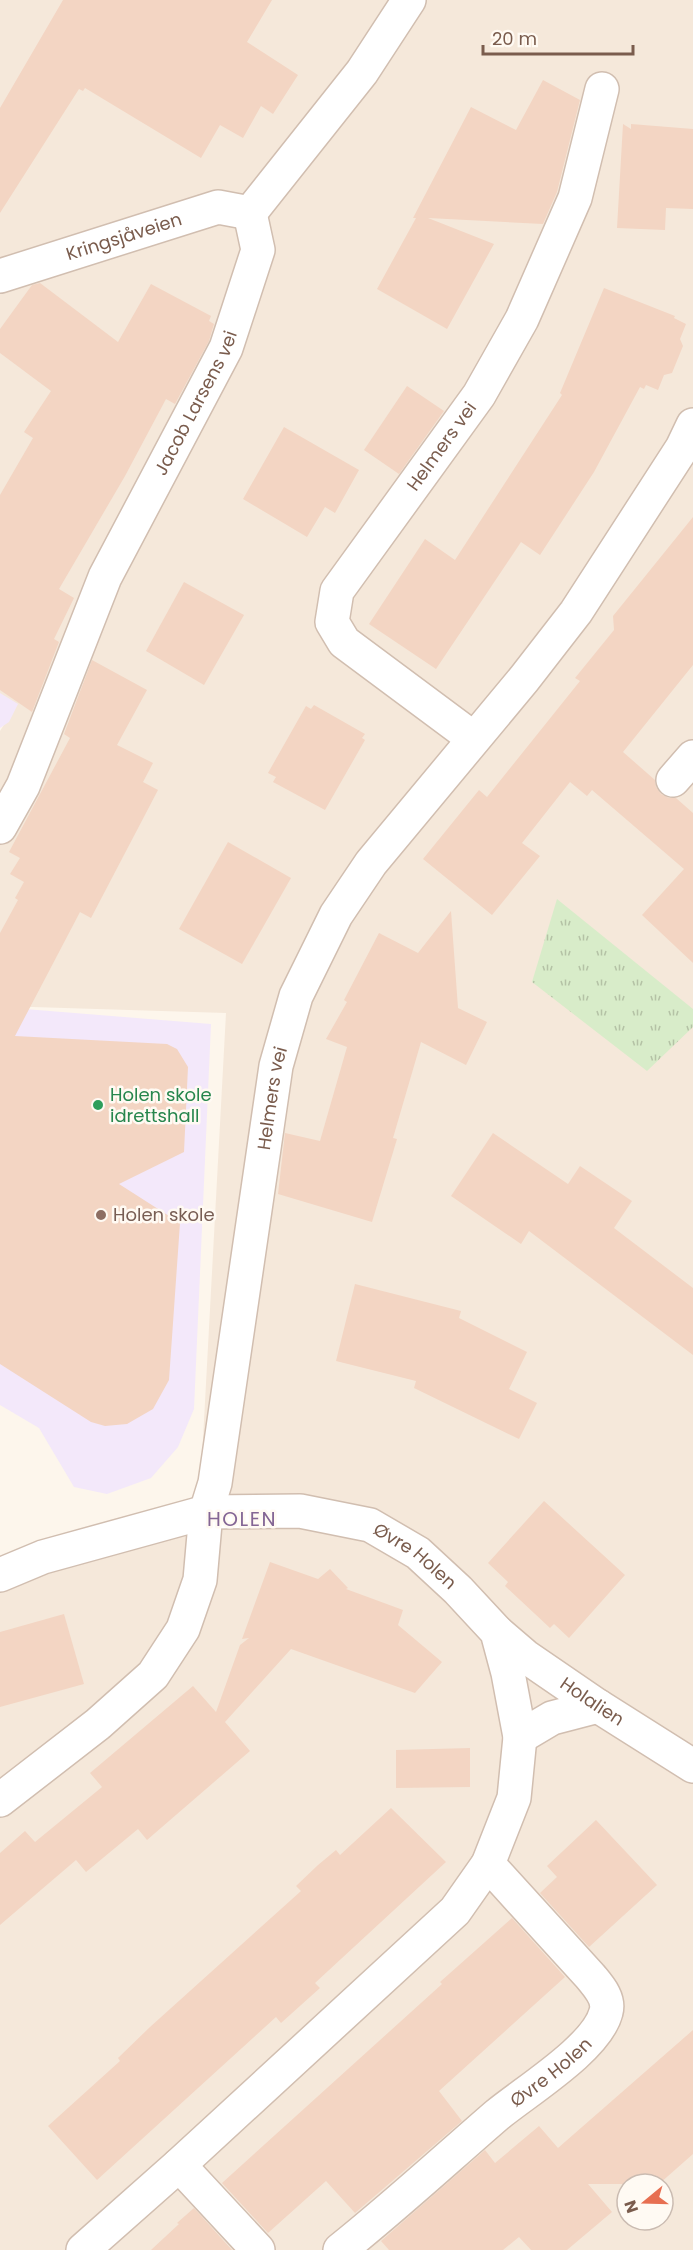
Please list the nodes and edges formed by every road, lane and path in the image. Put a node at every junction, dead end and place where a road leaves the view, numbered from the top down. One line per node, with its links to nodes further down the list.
1 (409, 0): 3 (street)
2 (602, 90): 6 (street, Helmers vei)
3 (250, 213): 4 (street, Kringsjåveien); 7 (street, Jacob Larsens vei)
4 (0, 276)
5 (693, 425): 6 (street, Helmers vei)
6 (473, 738): 8 (street, Helmers vei)
7 (0, 827)
8 (206, 1512): 9 (street, Øvre Holen); 10 (street, Øvre Holen); 14 (street)
9 (0, 1575)
10 (497, 1632): 11 (street, Holalien); 12 (street, Øvre Holen)
11 (598, 1706): 12 (street); 13 (street, Holalien)
12 (519, 1737): 15 (street, Øvre Holen)
13 (693, 1766)
14 (0, 1800)
15 (488, 1864): 16 (street, Øvre Holen); 19 (street, Øvre Holen)
16 (179, 2165): 17 (street, Øvre Holen); 18 (street)
17 (83, 2250)
18 (258, 2250)
19 (340, 2250)

